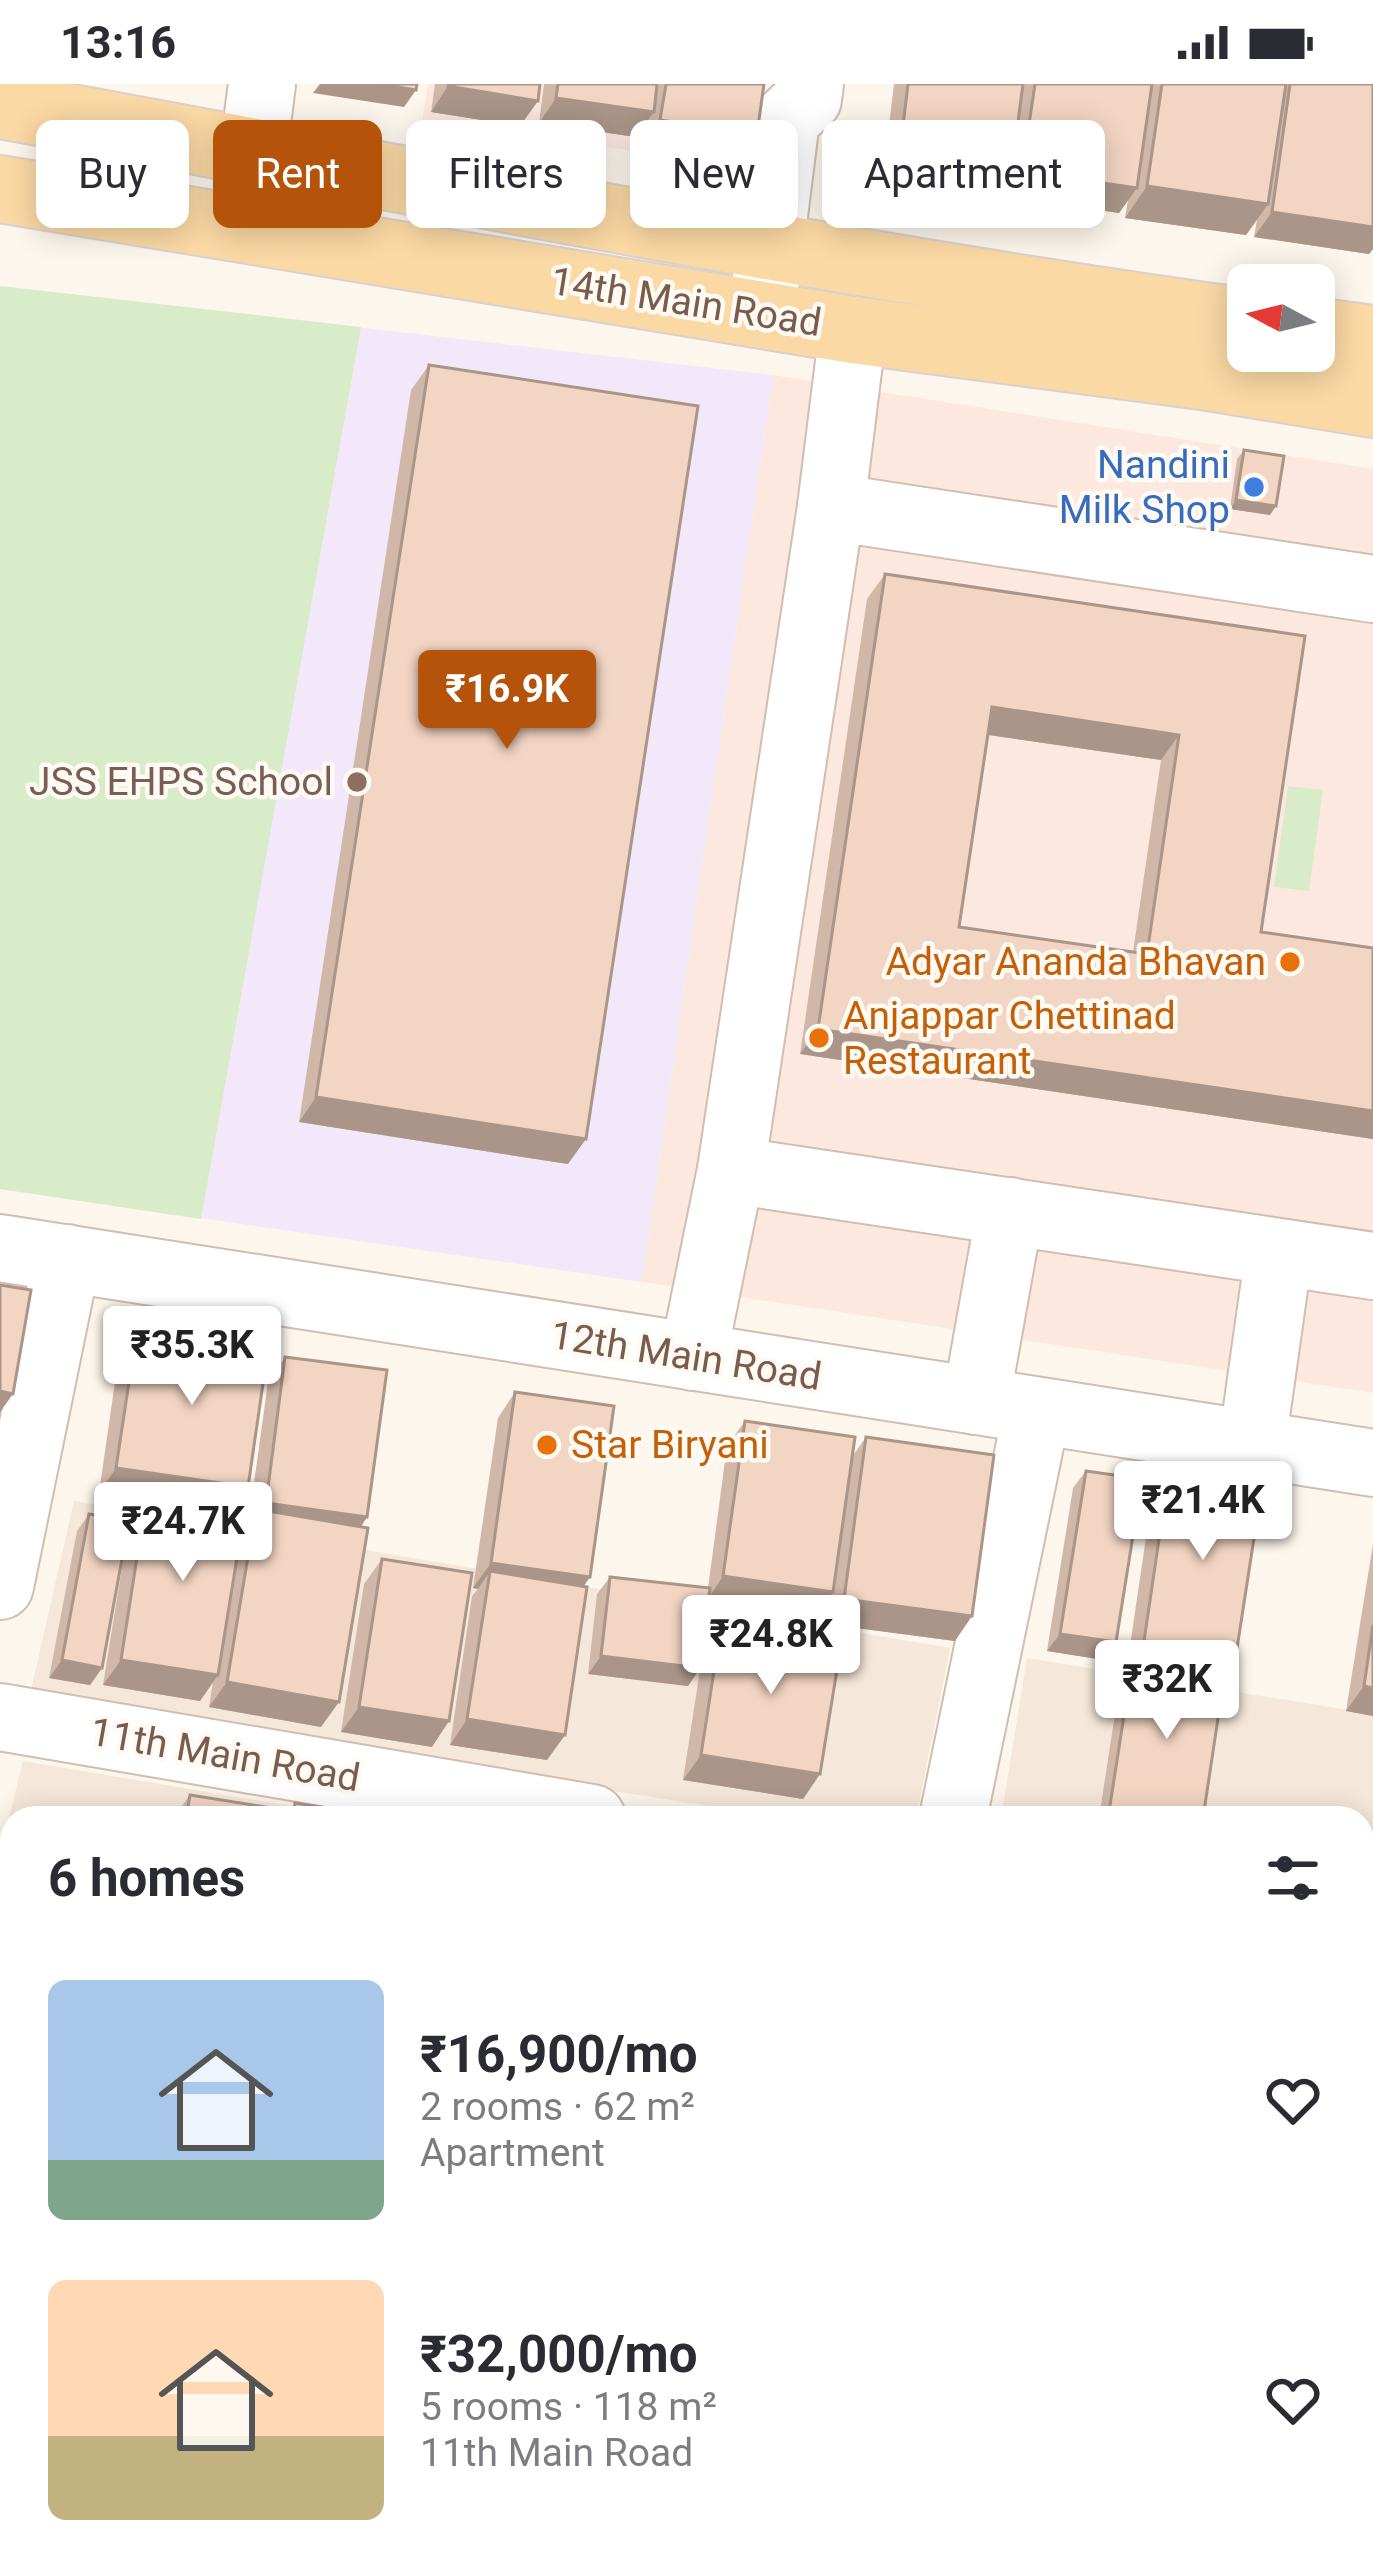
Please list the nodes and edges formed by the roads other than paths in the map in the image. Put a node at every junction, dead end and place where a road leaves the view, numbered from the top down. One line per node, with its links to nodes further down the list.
1 (262, 84): 5 (street)
2 (809, 92): 9 (street)
3 (0, 105): 4 (main road, 14th Main Road)
4 (131, 106): 6 (main road, 14th Main Road)
5 (257, 120)
6 (213, 138)
7 (382, 177): 9 (main road, 14th Main Road)
8 (0, 189): 11 (main road, 14th Main Road)
9 (793, 250): 10 (main road, 14th Main Road); 11 (street)
10 (1227, 319)
11 (808, 322): 14 (main road, 14th Main Road); 15 (street)
12 (1335, 334): 13 (main road)
13 (1373, 339)
14 (1373, 404)
15 (831, 507): 16 (street); 17 (street)
16 (1373, 586)
17 (730, 1170): 18 (street); 23 (street)
18 (1010, 1211): 20 (street); 24 (street)
19 (0, 1248): 21 (street, 12th Main Road)
20 (1279, 1253): 22 (street); 25 (street)
21 (67, 1258): 23 (street, 12th Main Road); 27 (street)
22 (1373, 1266)
23 (693, 1357): 24 (street, 12th Main Road)
24 (1007, 1406): 25 (street, 12th Main Road); 30 (street)
25 (1252, 1444): 26 (street, 12th Main Road)
26 (1373, 1463)
27 (0, 1586)
28 (0, 1717): 29 (street, 11th Main Road)
29 (522, 1806)
30 (955, 1806)

